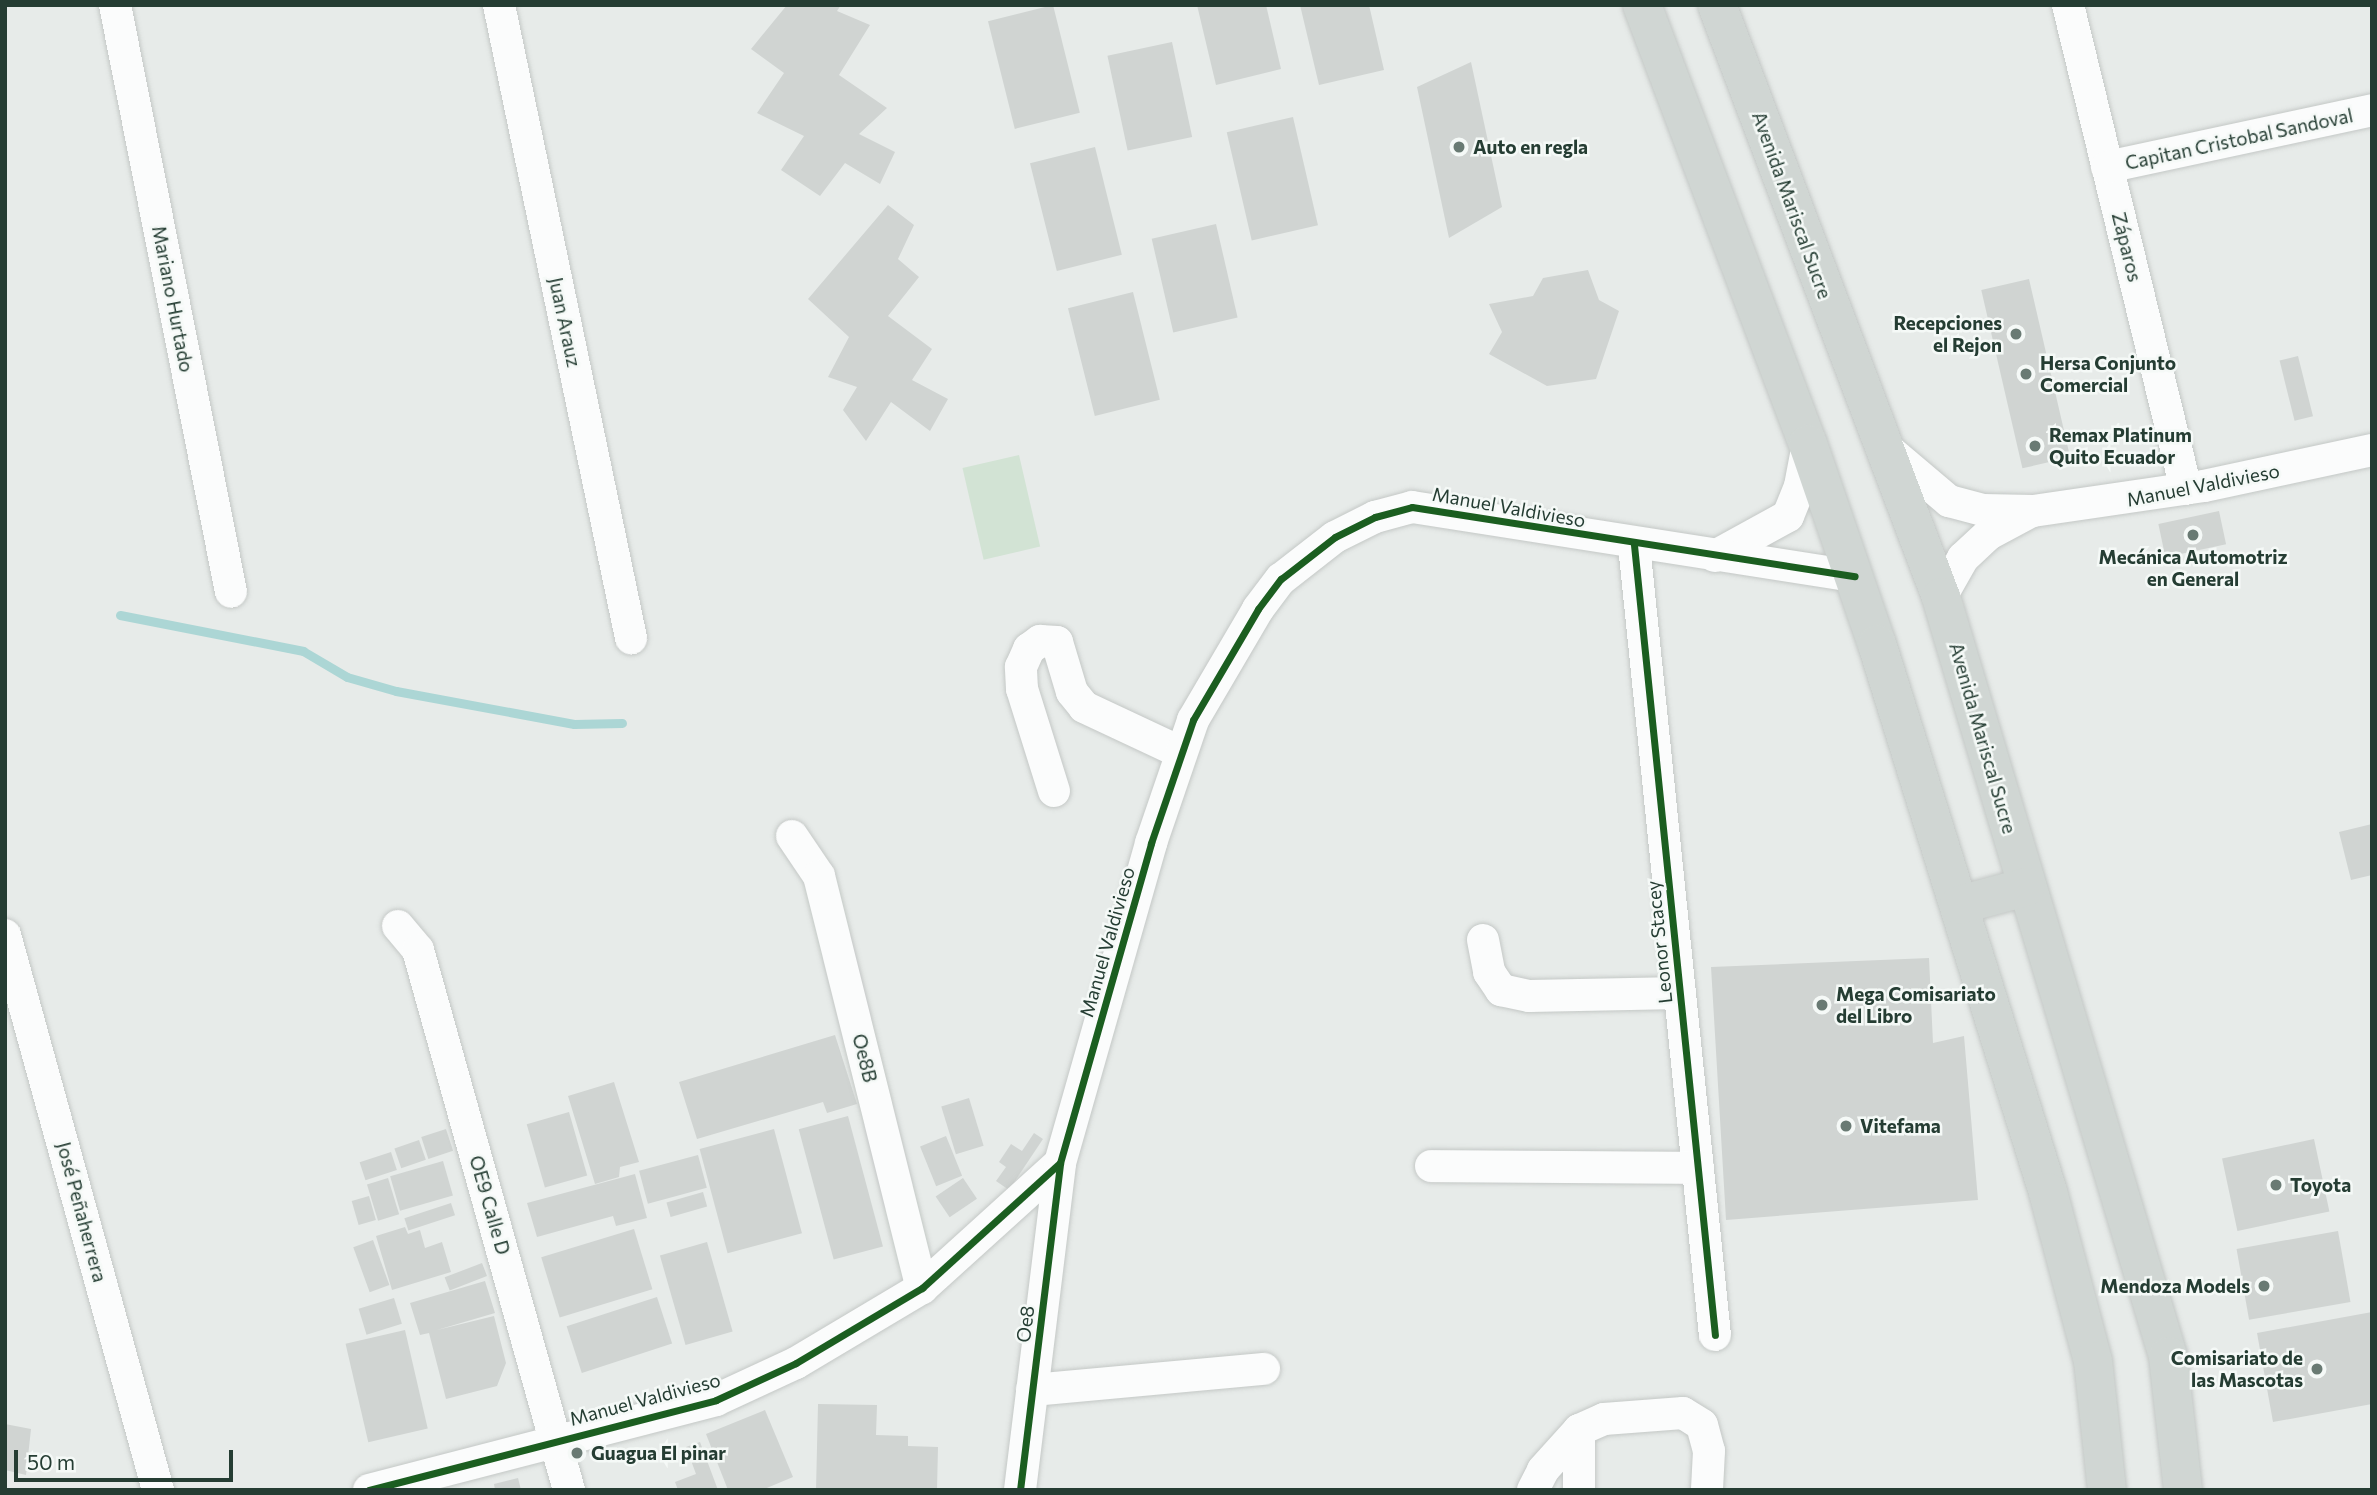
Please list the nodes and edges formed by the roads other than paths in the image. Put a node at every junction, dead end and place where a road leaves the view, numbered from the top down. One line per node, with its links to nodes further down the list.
1 (115, 5): 16 (street, Mariano Hurtado)
2 (499, 5): 18 (street, Juan Arauz)
3 (1642, 5): 8 (main road)
4 (1717, 5): 9 (main road, Avenida Mariscal Sucre)
5 (2068, 5): 7 (street, Záparos)
6 (2372, 110): 7 (street, Capitan Cristobal Sandoval)
7 (2107, 167): 11 (street, Záparos)
8 (1808, 444): 14 (street); 15 (main road)
9 (1881, 444): 12 (street, Manuel Valdivieso); 17 (main road, Avenida Mariscal Sucre)
10 (2372, 450): 11 (street, Manuel Valdivieso)
11 (2186, 489): 12 (street, Manuel Valdivieso)
12 (2033, 511): 17 (street, Manuel Valdivieso)
13 (1634, 545): 14 (street, Manuel Valdivieso); 19 (street, Manuel Valdivieso); 27 (street, Leonor Stacey)
14 (1715, 556): 15 (street, Manuel Valdivieso)
15 (1856, 576): 23 (main road)
16 (231, 592)
17 (1941, 597): 22 (main road, Avenida Mariscal Sucre)
18 (631, 638)
19 (1181, 752): 20 (street); 28 (street, Manuel Valdivieso)
20 (1054, 791)
21 (792, 836): 31 (street, Oe8B)
22 (2026, 887): 23 (main road); 45 (main road, Avenida Mariscal Sucre)
23 (1959, 905): 44 (main road)
24 (398, 926): 36 (street, OE9 Calle D)
25 (5, 935): 37 (street, José Peñaherrera)
26 (1483, 940): 27 (street)
27 (1680, 993): 30 (street, Leonor Stacey)
28 (1060, 1163): 31 (street, Manuel Valdivieso); 34 (street, Oe8)
29 (1430, 1166): 30 (street)
30 (1698, 1168): 32 (street, Leonor Stacey)
31 (922, 1288): 36 (street, Manuel Valdivieso)
32 (1715, 1335)
33 (1264, 1369): 34 (street)
34 (1032, 1390): 40 (street, Oe8)
35 (1579, 1430): 41 (street); 42 (street); 43 (street)
36 (556, 1439): 38 (street, Manuel Valdivieso); 39 (street, OE9 Calle D)
37 (158, 1490)
38 (369, 1490)
39 (569, 1490)
40 (1020, 1490)
41 (1533, 1490)
42 (1578, 1490)
43 (1707, 1490)
44 (2107, 1490)
45 (2183, 1490)

